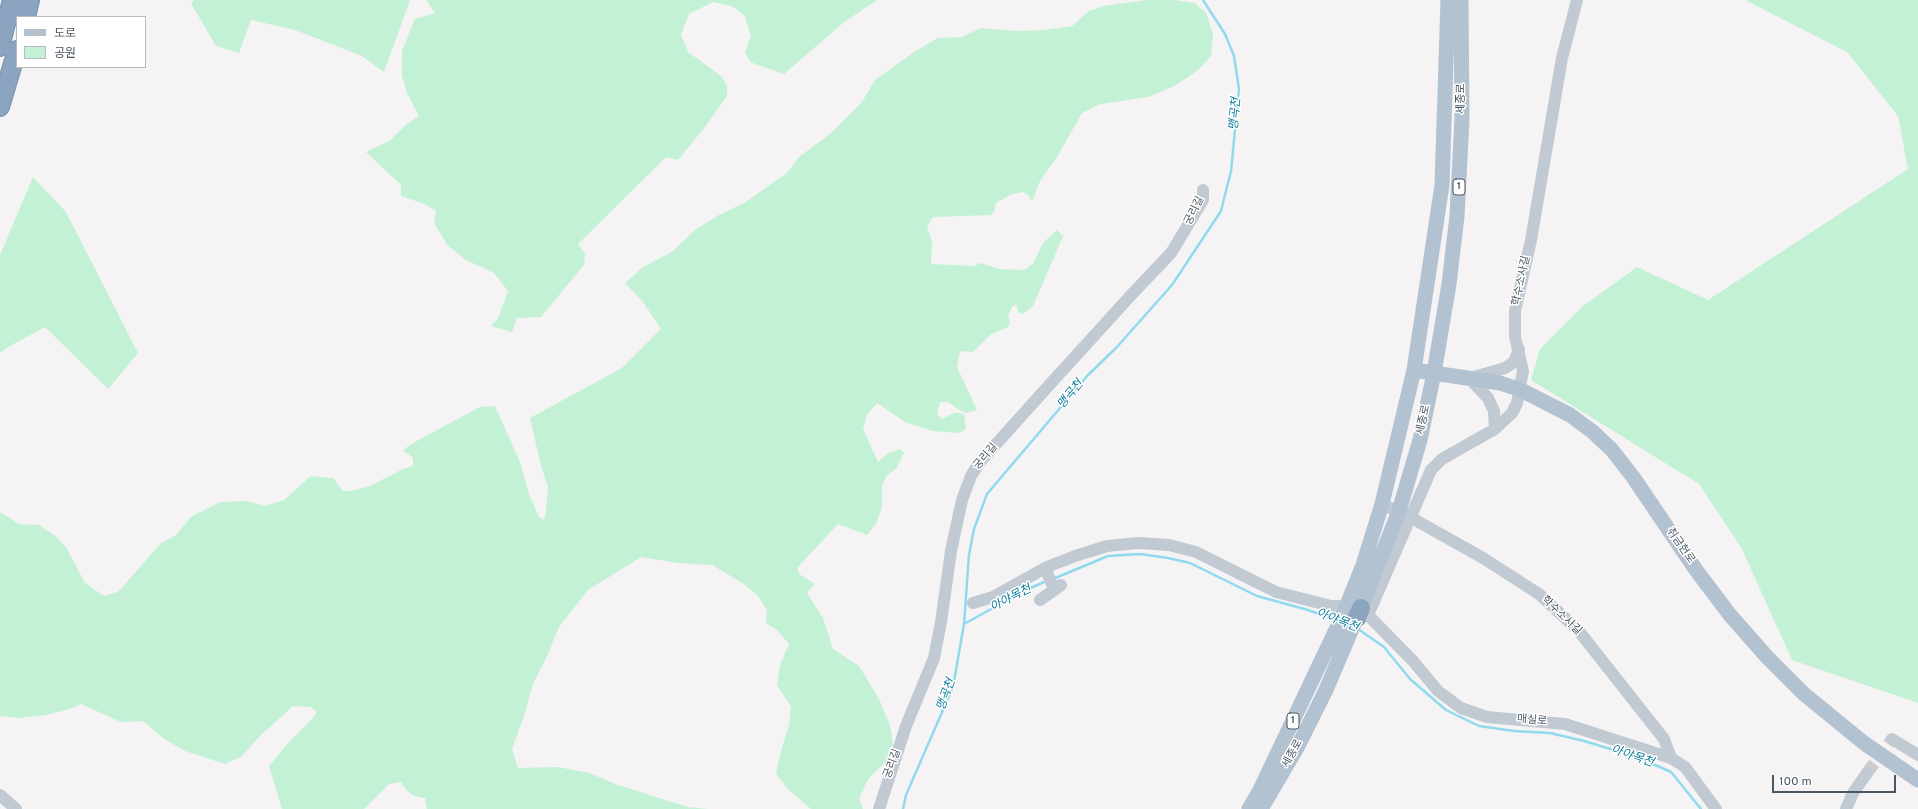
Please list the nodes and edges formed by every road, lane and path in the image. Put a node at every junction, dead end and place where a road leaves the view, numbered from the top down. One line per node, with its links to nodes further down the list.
1 (12, 0): 7 (highway)
2 (30, 0): 6 (highway)
3 (1448, 0): 12 (main road, 세종로 / 1)
4 (1461, 0): 13 (main road, 세종로 / 1)
5 (1577, 0): 11 (street, 학수소사길)
6 (26, 16)
7 (0, 47)
8 (16, 53): 9 (highway)
9 (0, 107)
10 (1203, 190): 31 (street, 궁리길)
11 (1519, 349): 14 (street); 15 (street, 학수소사길)
12 (1414, 370): 13 (main road, 취금헌로); 17 (main road, 세종로 / 1)
13 (1434, 373): 14 (main road, 취금헌로); 18 (main road, 세종로 / 1)
14 (1469, 378): 15 (main road, 취금헌로); 16 (street)
15 (1521, 390): 16 (street, 학수소사길); 28 (main road, 취금헌로)
16 (1495, 429): 18 (street, 학수소사길)
17 (1382, 504): 18 (street, 학수소사길); 22 (main road, 세종로 / 1)
18 (1405, 514): 22 (main road, 세종로 / 1); 26 (street, 학수소사길)
19 (1045, 568): 20 (street); 21 (street); 22 (street)
20 (1040, 600)
21 (973, 603)
22 (1355, 612): 23 (main road, 세종로 / 1); 26 (street, 매실로)
23 (1343, 633): 32 (main road, 세종로 / 1); 33 (main road, 세종로 / 1)
24 (1892, 739): 25 (street)
25 (1918, 755)
26 (1671, 758): 34 (street, 매실로)
27 (1867, 773): 35 (street)
28 (1918, 780)
29 (0, 795): 30 (street)
30 (16, 809)
31 (878, 809)
32 (1249, 809)
33 (1261, 809)
34 (1716, 809)
35 (1846, 809)

